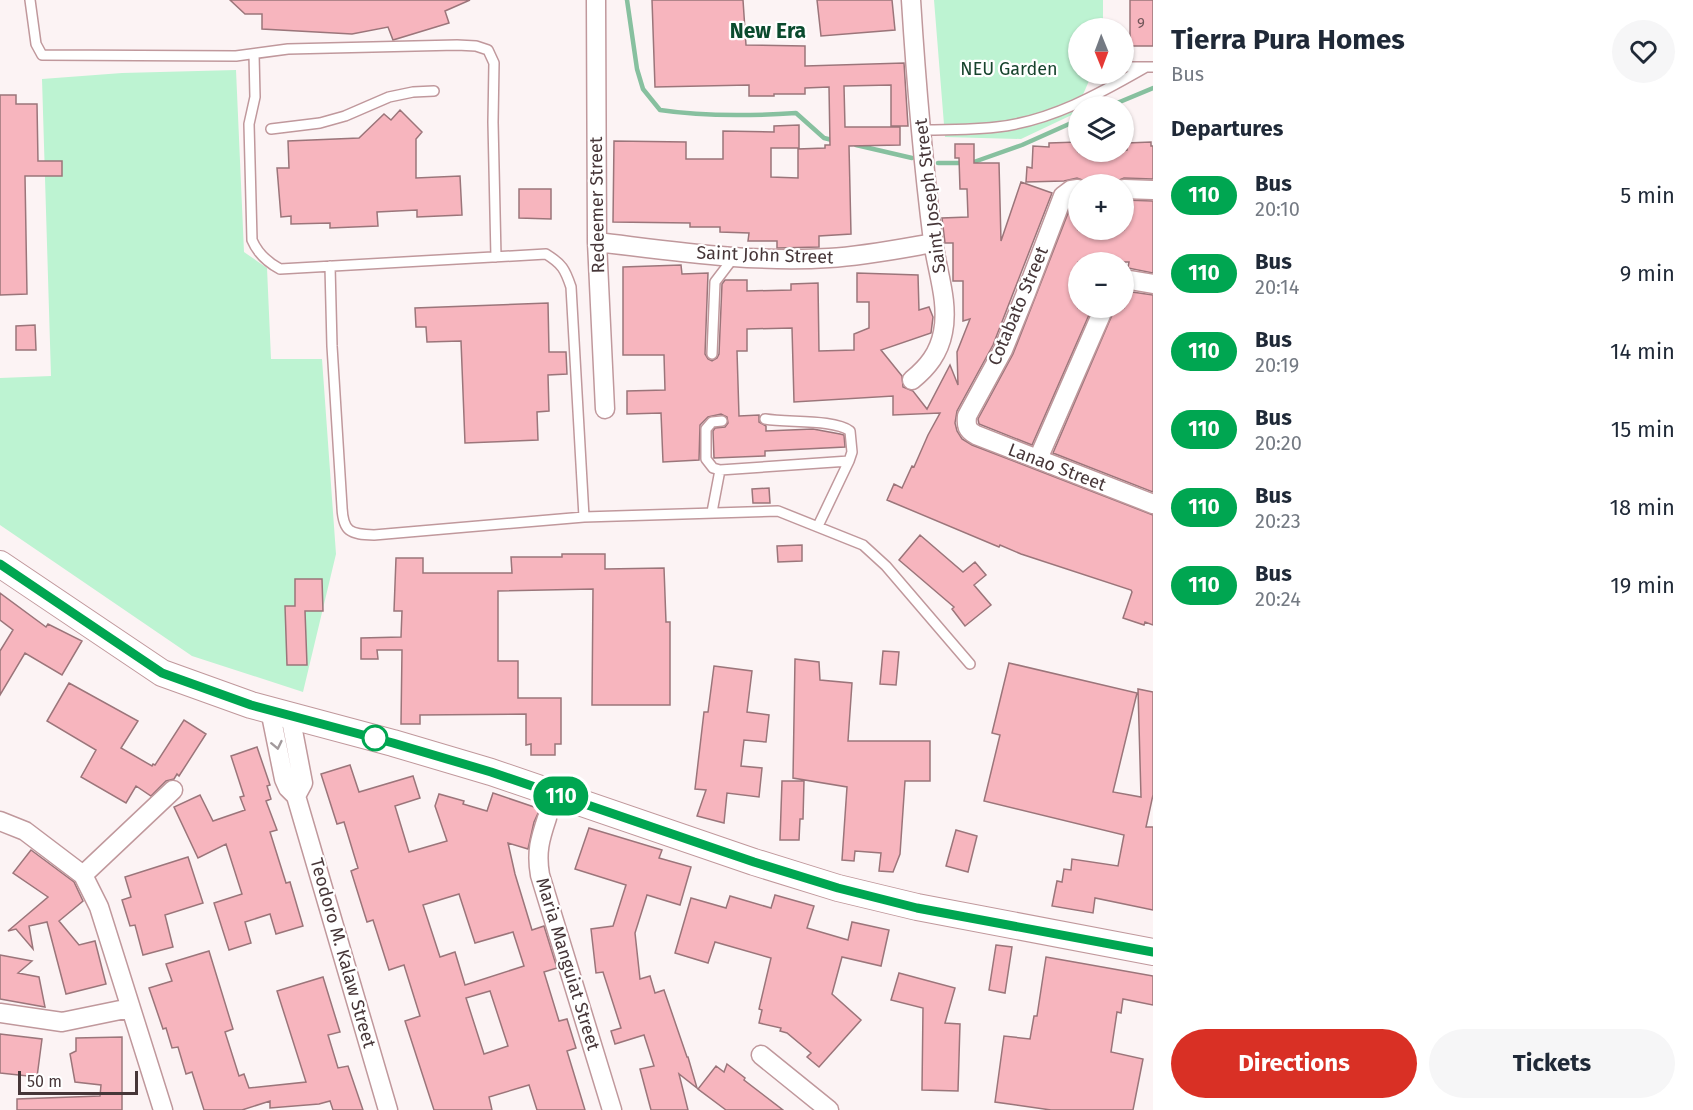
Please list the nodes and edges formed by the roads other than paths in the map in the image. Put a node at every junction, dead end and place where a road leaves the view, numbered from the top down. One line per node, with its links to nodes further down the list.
1 (30, 0): 4 (lane)
2 (596, 0): 12 (street, Redeemer Street)
3 (911, 0): 8 (street, Saint Joseph Street)
4 (254, 54): 14 (lane); 16 (lane)
5 (1149, 67): 8 (lane)
6 (434, 91): 7 (lane)
7 (270, 129)
8 (922, 130): 13 (street, Saint Joseph Street)
9 (1134, 189): 10 (street)
10 (1153, 190)
11 (1068, 193): 25 (street, Cotabato Street)
12 (597, 242): 15 (street, Saint John Street); 22 (street, Redeemer Street)
13 (933, 243): 15 (street, Saint John Street); 21 (street, Saint Joseph Street)
14 (496, 257): 16 (lane); 31 (lane)
15 (734, 257): 20 (lane)
16 (330, 266): 31 (lane)
17 (1134, 281): 18 (street)
18 (1153, 284)
19 (1100, 318): 26 (street)
20 (712, 354)
21 (912, 380)
22 (605, 409)
23 (765, 419): 27 (lane)
24 (722, 421): 28 (lane)
25 (966, 424): 26 (street, Lanao Street)
26 (1038, 459): 29 (street, Lanao Street)
27 (849, 461): 28 (lane); 32 (lane)
28 (720, 470): 30 (lane)
29 (1153, 504)
30 (712, 512): 31 (lane); 32 (lane)
31 (584, 517)
32 (818, 526): 34 (lane)
33 (0, 564): 35 (main road)
34 (970, 664)
35 (280, 712): 40 (main road); 45 (street, Teodoro M. Kalaw Street)
36 (173, 790): 39 (street)
37 (547, 818): 46 (street, Maria Manguiat Street)
38 (0, 821): 39 (street)
39 (83, 875): 41 (street)
40 (1153, 952)
41 (130, 1008): 42 (street); 44 (street)
42 (0, 1012)
43 (761, 1055): 47 (street)
44 (163, 1110)
45 (388, 1110)
46 (612, 1110)
47 (829, 1110)

